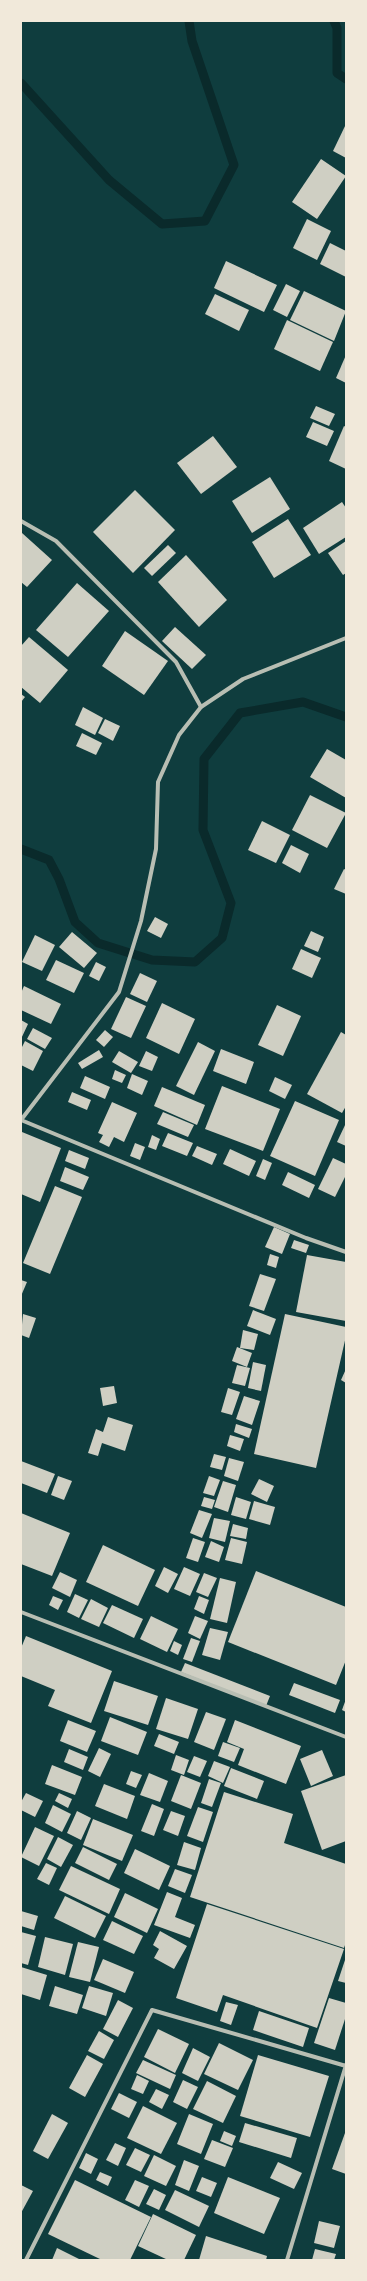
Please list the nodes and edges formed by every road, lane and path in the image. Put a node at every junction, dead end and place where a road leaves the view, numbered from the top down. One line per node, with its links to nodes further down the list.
1 (21, 521): 3 (street)
2 (346, 638): 3 (street)
3 (201, 707): 4 (street)
4 (21, 1120): 5 (street)
5 (346, 1252)
6 (21, 1612): 7 (street)
7 (346, 1737)
8 (346, 2066): 9 (street); 10 (street)
9 (26, 2260)
10 (287, 2260)

